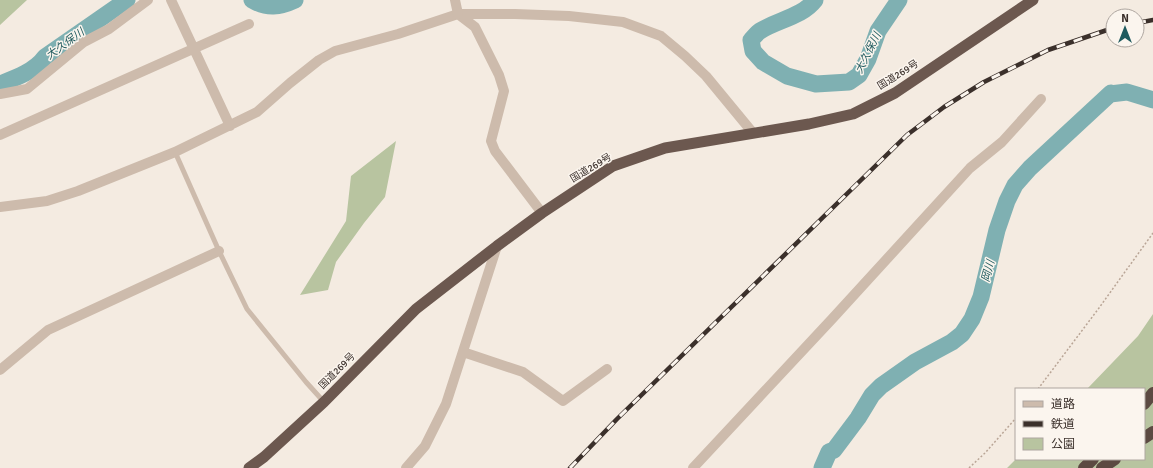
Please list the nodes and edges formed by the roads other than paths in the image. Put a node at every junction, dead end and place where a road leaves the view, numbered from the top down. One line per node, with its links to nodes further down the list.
1 (148, 0): 8 (street)
2 (171, 0): 7 (street)
3 (455, 0): 5 (street)
4 (1032, 0): 11 (highway, 国道269号)
5 (458, 14): 10 (street); 11 (street); 15 (street)
6 (250, 24): 7 (street)
7 (193, 49): 10 (street); 12 (street)
8 (0, 94)
9 (1042, 99): 28 (street)
10 (230, 126): 13 (street)
11 (753, 132): 15 (highway, 国道269号)
12 (0, 135)
13 (175, 152): 14 (street); 17 (lane)
14 (0, 207)
15 (542, 213): 16 (highway, 国道269号)
16 (497, 246): 18 (street); 22 (highway, 国道269号)
17 (219, 251): 20 (street); 22 (lane)
18 (463, 352): 19 (street); 27 (street)
19 (607, 369)
20 (0, 370)
21 (1153, 393): 23 (highway)
22 (324, 402): 26 (highway, 国道269号)
23 (1145, 403)
24 (1093, 460): 29 (highway)
25 (1114, 460): 30 (highway)
26 (249, 468)
27 (406, 468)
28 (693, 468)
29 (1084, 468)
30 (1102, 468)

